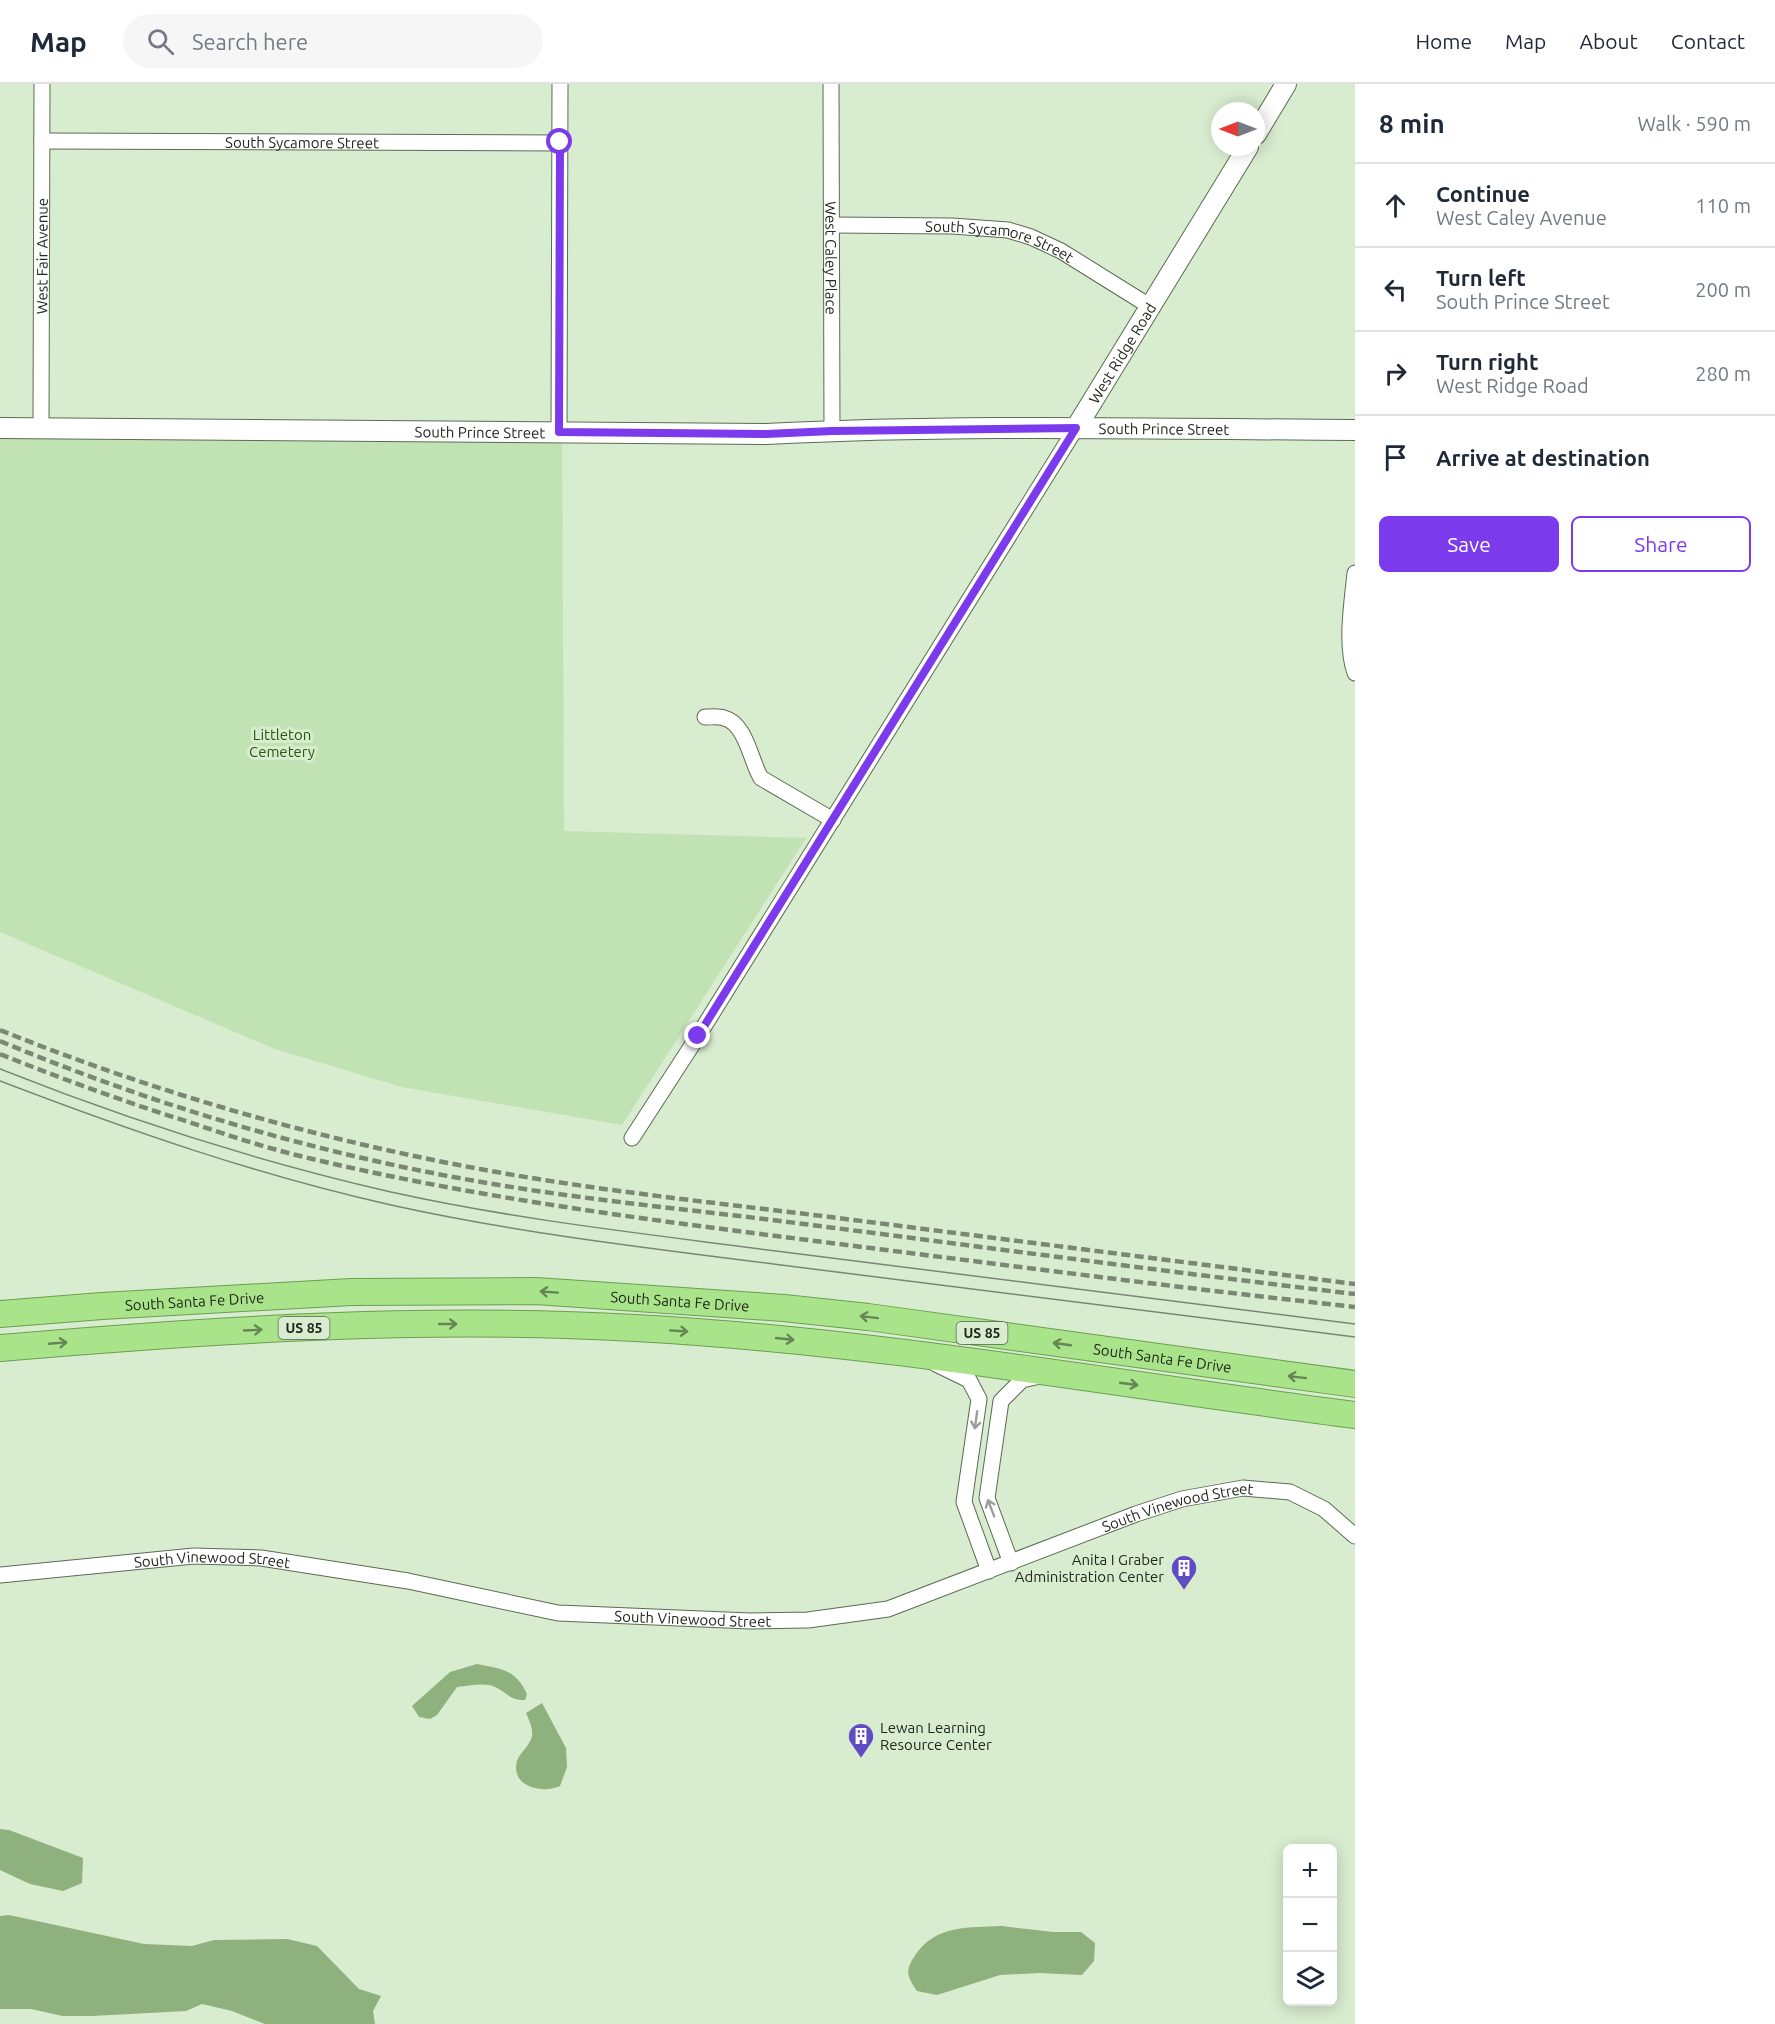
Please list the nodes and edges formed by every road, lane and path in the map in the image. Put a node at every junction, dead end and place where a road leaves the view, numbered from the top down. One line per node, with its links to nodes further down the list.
1 (42, 84): 6 (street, West Fair Avenue)
2 (560, 84): 7 (street)
3 (831, 84): 9 (street, West Caley Place)
4 (1286, 84): 5 (street)
5 (1265, 119)
6 (42, 141): 7 (street, South Sycamore Street); 12 (street, West Fair Avenue)
7 (560, 142): 16 (street)
8 (1243, 156): 10 (street, West Ridge Road)
9 (832, 225): 10 (street, South Sycamore Street); 15 (street, West Caley Place)
10 (1151, 307): 13 (street, West Ridge Road)
11 (0, 428): 12 (street, South Prince Street)
12 (41, 428): 16 (street, South Prince Street)
13 (1076, 428): 14 (street, South Prince Street); 15 (street, South Prince Street); 20 (street, West Ridge Road)
14 (1355, 430)
15 (832, 431): 16 (street, South Prince Street)
16 (559, 432)
17 (1355, 573): 18 (street)
18 (1355, 673)
19 (705, 717): 20 (street)
20 (833, 820): 21 (street, West Ridge Road)
21 (632, 1138)
22 (0, 1314): 26 (highway, South Santa Fe Drive / US 85, one-way to 22)
23 (0, 1348): 24 (highway, South Santa Fe Drive / US 85, one-way to 24)
24 (917, 1354): 25 (highway, South Santa Fe Drive / US 85); 30 (street, one-way to 30)
25 (1050, 1373): 27 (highway, South Santa Fe Drive / US 85, one-way to 27); 29 (street, one-way to 25)
26 (1355, 1384)
27 (1355, 1415)
28 (1355, 1536): 29 (street, South Vinewood Street)
29 (1011, 1563): 30 (street, South Vinewood Street)
30 (989, 1571): 31 (street, South Vinewood Street)
31 (0, 1575)

